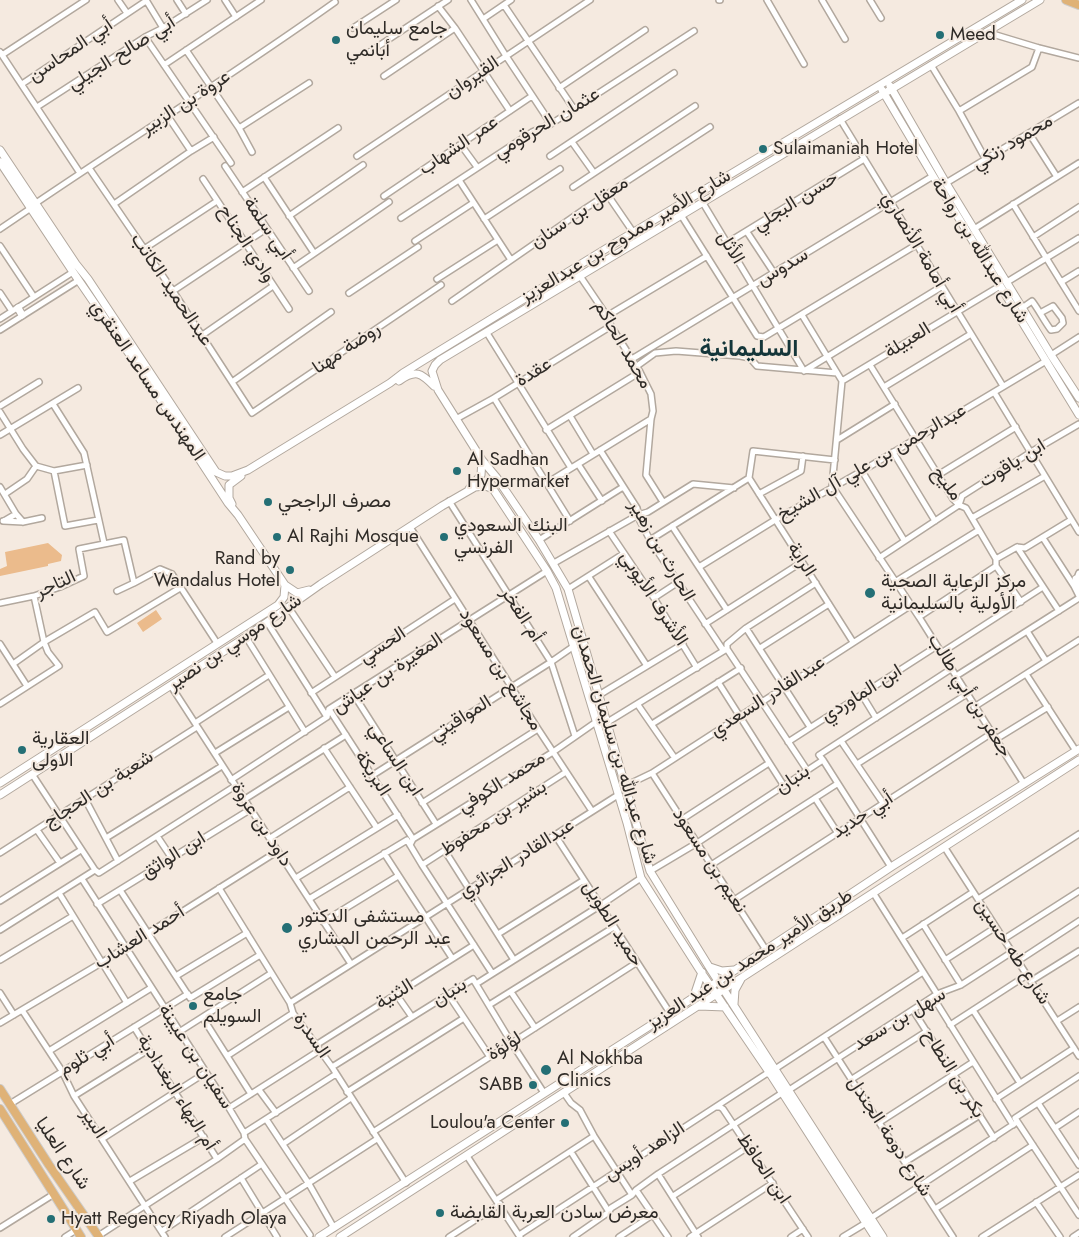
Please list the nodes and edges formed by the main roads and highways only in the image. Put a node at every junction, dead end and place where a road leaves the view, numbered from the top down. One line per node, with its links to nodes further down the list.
1 (1066, 0): 2 (main road)
2 (1079, 5)
3 (0, 1089): 5 (main road, شارع العليا)
4 (1, 1114): 6 (main road, شارع العليا)
5 (34, 1142): 6 (main road); 7 (main road, شارع العليا)
6 (24, 1146): 8 (main road, شارع العليا)
7 (49, 1166): 8 (main road); 10 (main road, شارع العليا)
8 (39, 1170): 9 (main road, شارع العليا)
9 (78, 1234)
10 (99, 1236)

